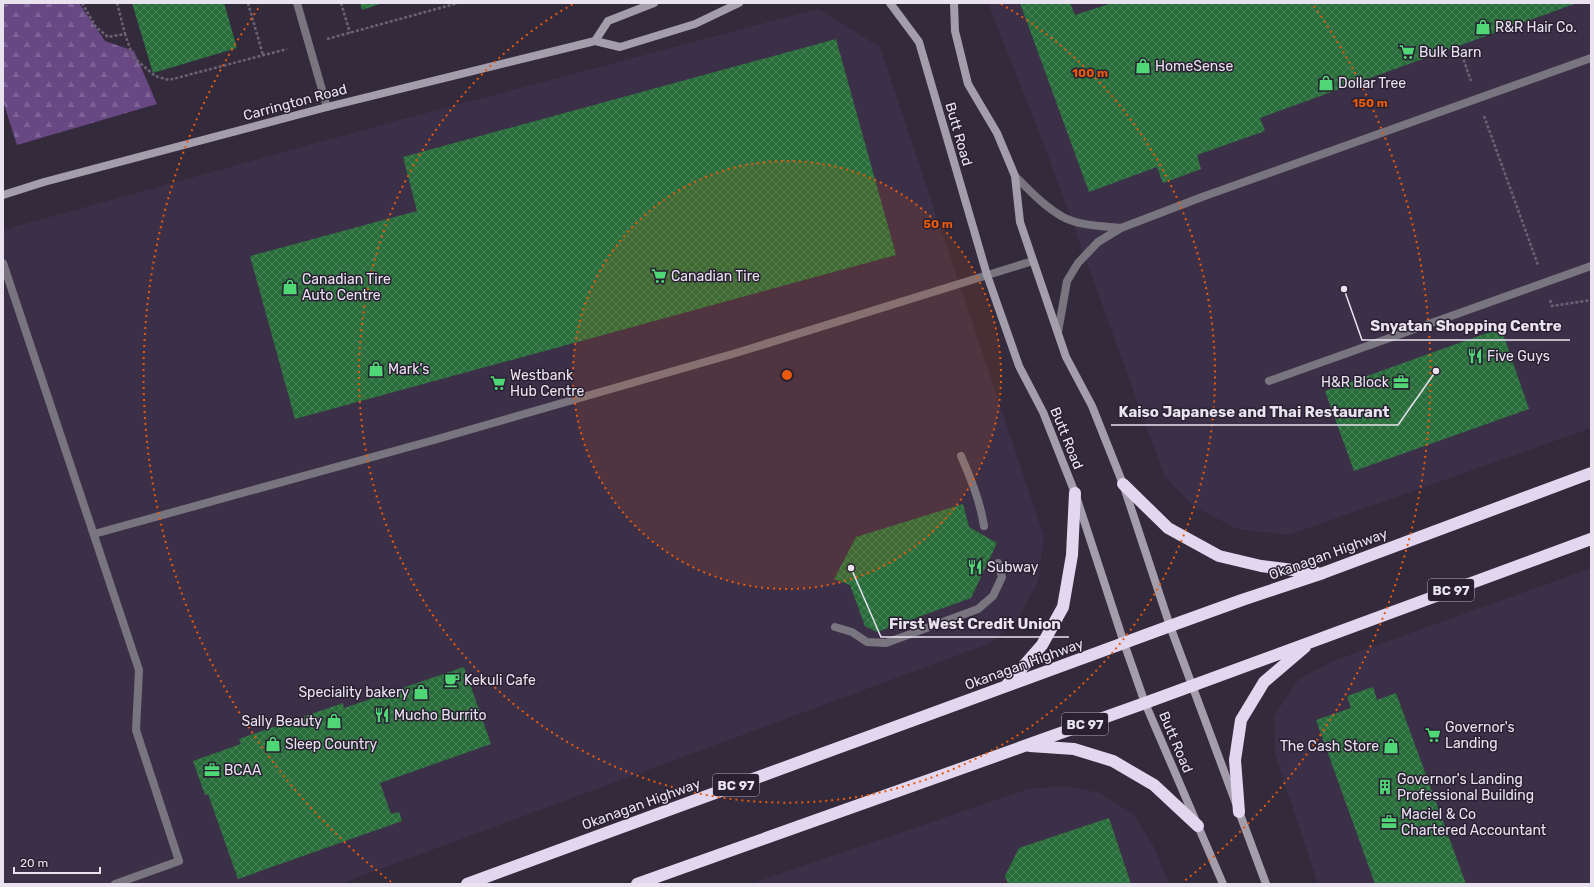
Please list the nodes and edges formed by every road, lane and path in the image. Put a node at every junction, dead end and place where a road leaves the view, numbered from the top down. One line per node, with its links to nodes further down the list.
1 (82, 3): 12 (path)
2 (116, 3): 12 (path)
3 (248, 3): 16 (path)
4 (298, 3): 20 (lane)
5 (341, 3): 11 (path)
6 (458, 3): 11 (path)
7 (654, 3): 14 (street)
8 (739, 3): 14 (street, Carrington Road)
9 (890, 3): 27 (street, Butt Road)
10 (954, 3): 21 (street, Butt Road)
11 (350, 33): 13 (path)
12 (125, 34): 16 (path)
13 (325, 40)
14 (594, 41): 20 (street, Carrington Road)
15 (287, 49): 16 (path)
16 (263, 55)
17 (1462, 55): 19 (path)
18 (1591, 58): 19 (lane)
19 (1478, 98): 23 (lane); 28 (path)
20 (327, 107): 22 (street, Carrington Road)
21 (1015, 176): 23 (lane); 24 (street, Butt Road)
22 (3, 196)
23 (1121, 228): 30 (lane)
24 (1033, 261): 27 (lane); 30 (street, Butt Road)
25 (3, 263): 37 (lane)
26 (1591, 266): 28 (lane)
27 (987, 275): 35 (street, Butt Road); 37 (lane)
28 (1545, 283): 29 (path); 31 (lane)
29 (1591, 300)
30 (1058, 332): 34 (street, Butt Road)
31 (1269, 381)
32 (961, 456): 36 (lane)
33 (1591, 473): 40 (highway, Okanagan Highway / BC 97)
34 (1123, 484): 40 (highway); 42 (street, Butt Road)
35 (1075, 492): 44 (street, Butt Road); 46 (highway)
36 (984, 526)
37 (94, 534): 51 (lane)
38 (1591, 539): 43 (highway, BC 97)
39 (998, 563): 41 (lane)
40 (1323, 574): 42 (highway, Okanagan Highway / BC 97)
41 (835, 626)
42 (1170, 626): 44 (highway, Okanagan Highway / BC 97); 45 (street, Butt Road)
43 (1312, 642): 45 (highway, BC 97); 49 (highway)
44 (1124, 643): 46 (highway, Okanagan Highway / BC 97); 47 (street, Butt Road)
45 (1192, 686): 47 (highway, BC 97); 49 (street, Butt Road)
46 (1005, 687): 52 (highway, Okanagan Highway / BC 97)
47 (1145, 703): 48 (highway, BC 97); 50 (street, Butt Road)
48 (1025, 746): 50 (highway); 53 (highway, BC 97)
49 (1239, 812): 55 (street, Butt Road)
50 (1198, 826): 54 (street, Butt Road)
51 (115, 884)
52 (467, 884)
53 (637, 884)
54 (1223, 884)
55 (1266, 884)

